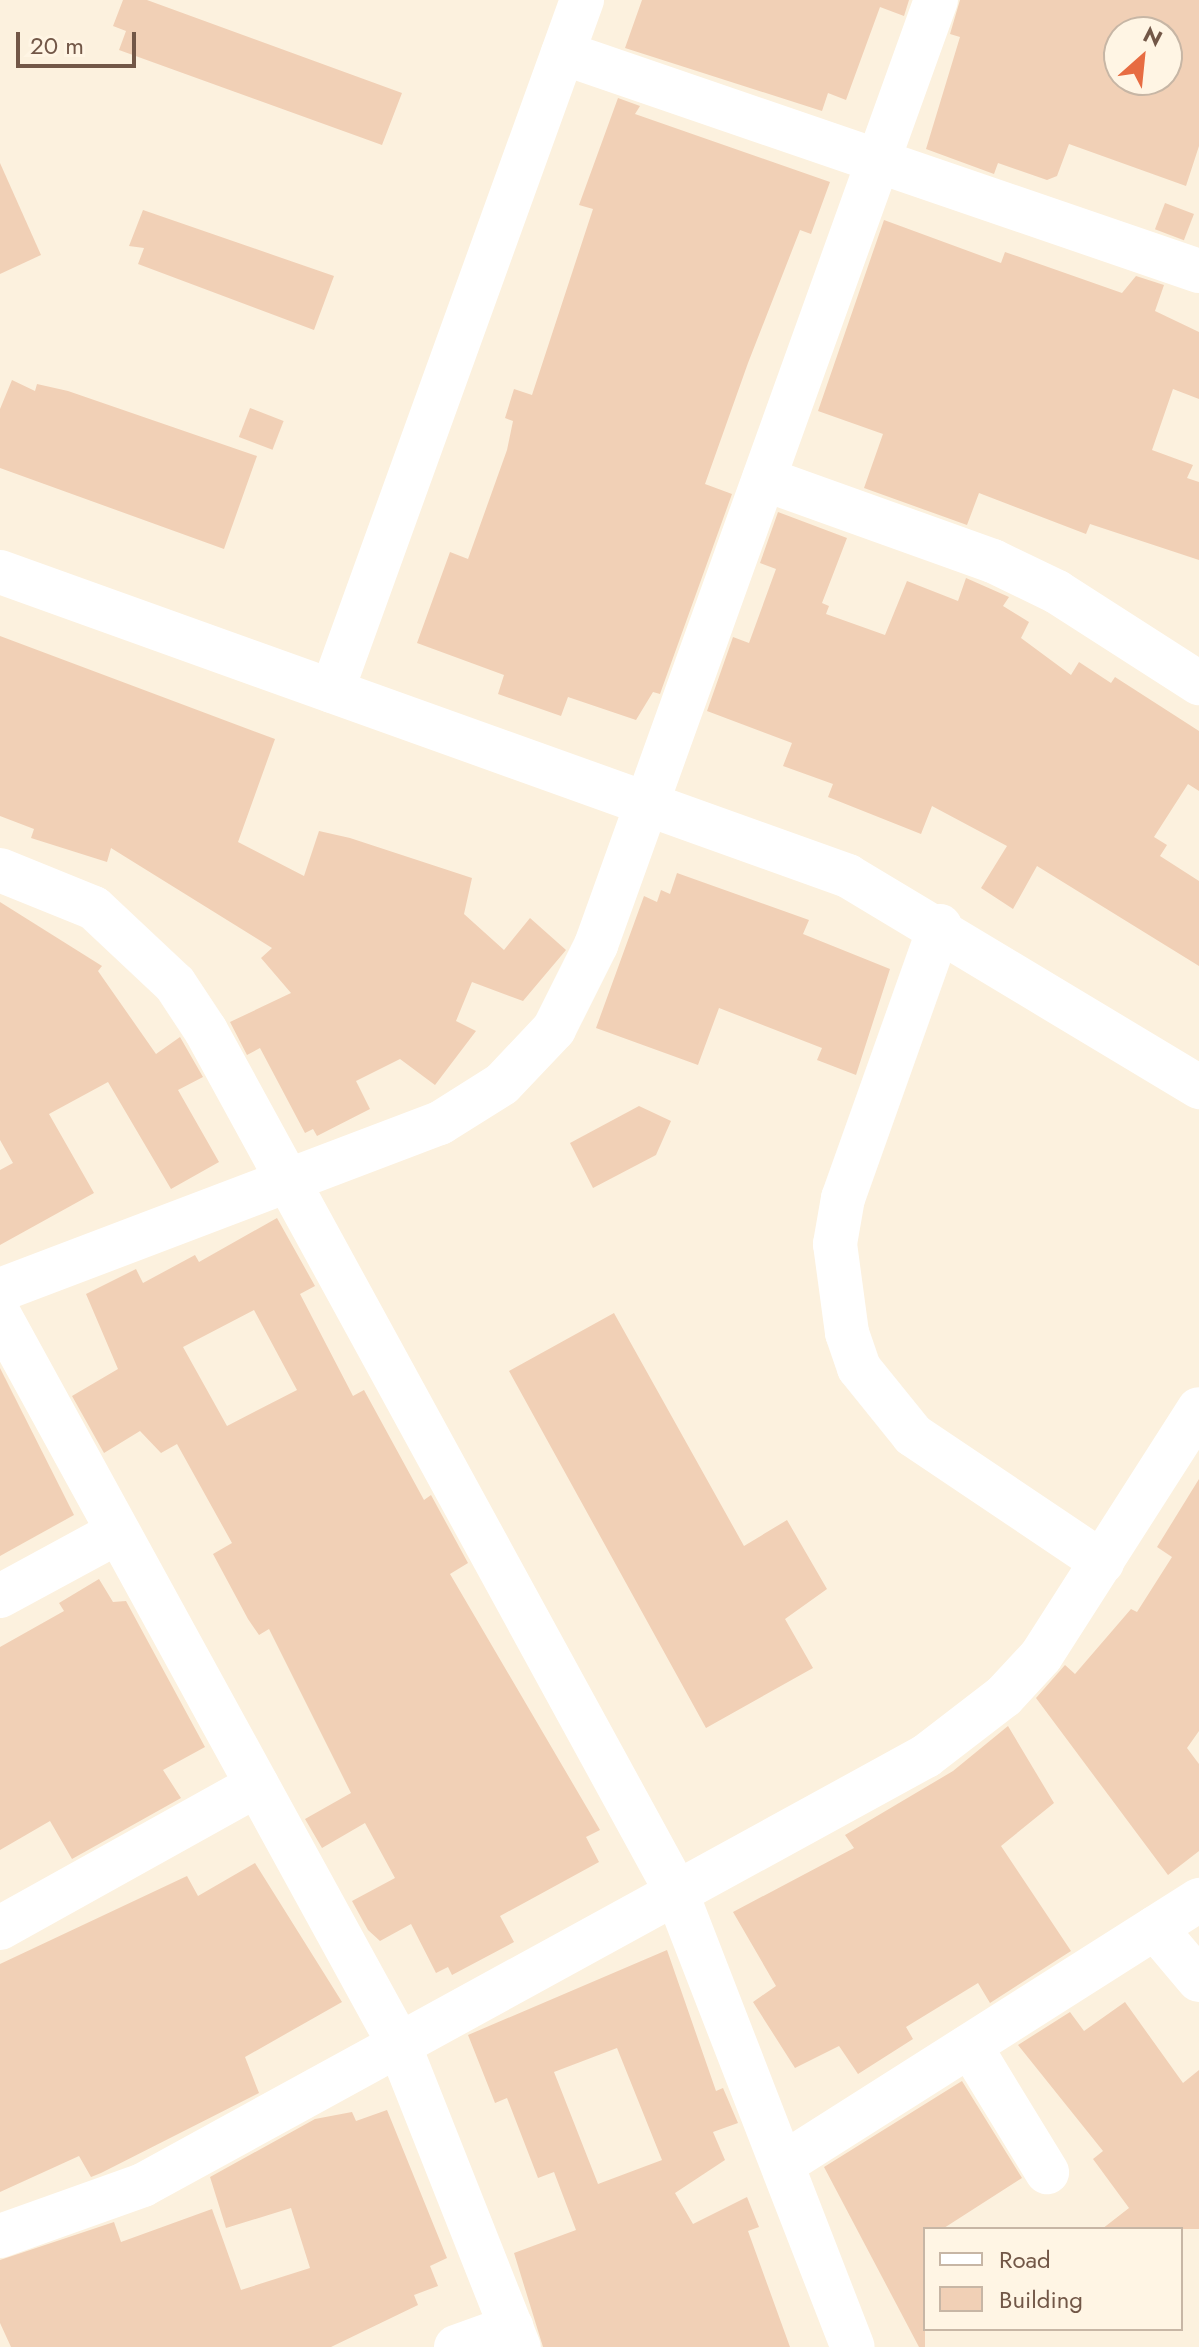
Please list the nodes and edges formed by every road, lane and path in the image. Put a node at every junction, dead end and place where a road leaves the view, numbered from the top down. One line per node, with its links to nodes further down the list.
1 (582, 0): 3 (street)
2 (936, 0): 4 (street)
3 (563, 53): 4 (street); 9 (street)
4 (877, 164): 5 (street); 6 (street)
5 (1199, 271)
6 (764, 479): 8 (street); 10 (street)
7 (0, 572): 9 (street)
8 (1199, 683)
9 (332, 691): 10 (street)
10 (647, 804): 12 (street); 14 (street)
11 (0, 870): 14 (street)
12 (940, 926): 13 (street); 19 (street)
13 (1199, 1087)
14 (288, 1181): 15 (street); 22 (street)
15 (0, 1290)
16 (0, 1316): 18 (street)
17 (1199, 1409): 19 (street)
18 (118, 1532): 20 (street); 21 (street)
19 (1102, 1562): 22 (street)
20 (0, 1596)
21 (257, 1785): 24 (street); 27 (street)
22 (676, 1892): 27 (street); 29 (street)
23 (1199, 1900): 25 (street)
24 (0, 1928)
25 (1155, 1928): 26 (street); 28 (street)
26 (1199, 1980)
27 (398, 2042): 31 (street); 32 (street)
28 (970, 2046): 29 (street); 30 (street)
29 (783, 2164): 34 (street)
30 (1047, 2172)
31 (0, 2236)
32 (515, 2337): 33 (street)
33 (456, 2347)
34 (853, 2347)

